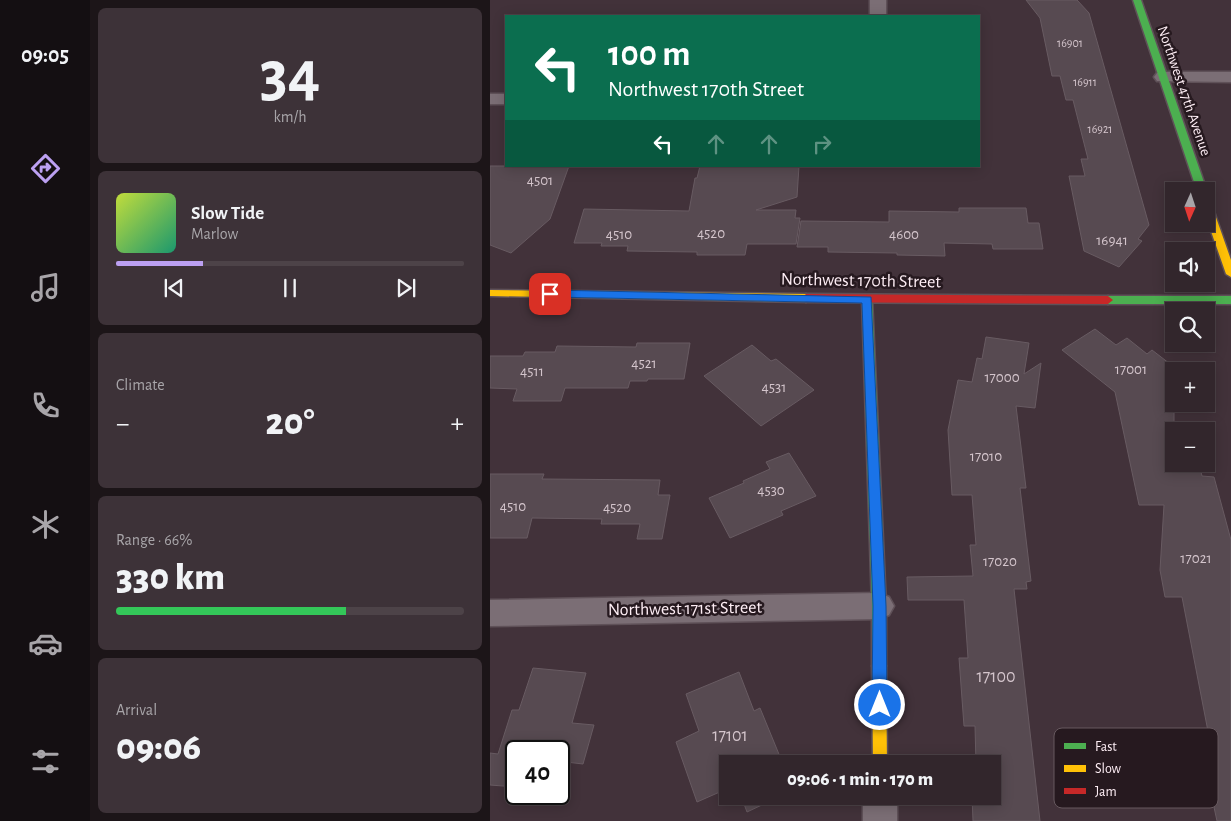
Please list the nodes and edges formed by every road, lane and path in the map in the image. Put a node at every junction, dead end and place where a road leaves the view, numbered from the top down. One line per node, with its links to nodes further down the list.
1 (878, 0): 3 (street)
2 (1137, 0): 4 (street, Northwest 47th Avenue)
3 (878, 15)
4 (1163, 76): 5 (street); 8 (street, Northwest 47th Avenue)
5 (1231, 77)
6 (490, 99): 7 (street)
7 (505, 99)
8 (1199, 182)
9 (1215, 229): 10 (street)
10 (1231, 274)
11 (490, 293): 12 (street, Northwest 170th Street)
12 (867, 300): 13 (street, Northwest 170th Street); 14 (street)
13 (1231, 300)
14 (879, 606): 15 (street, Northwest 171st Street); 16 (street)
15 (490, 612)
16 (880, 755)
17 (880, 805): 18 (street)
18 (880, 821)

